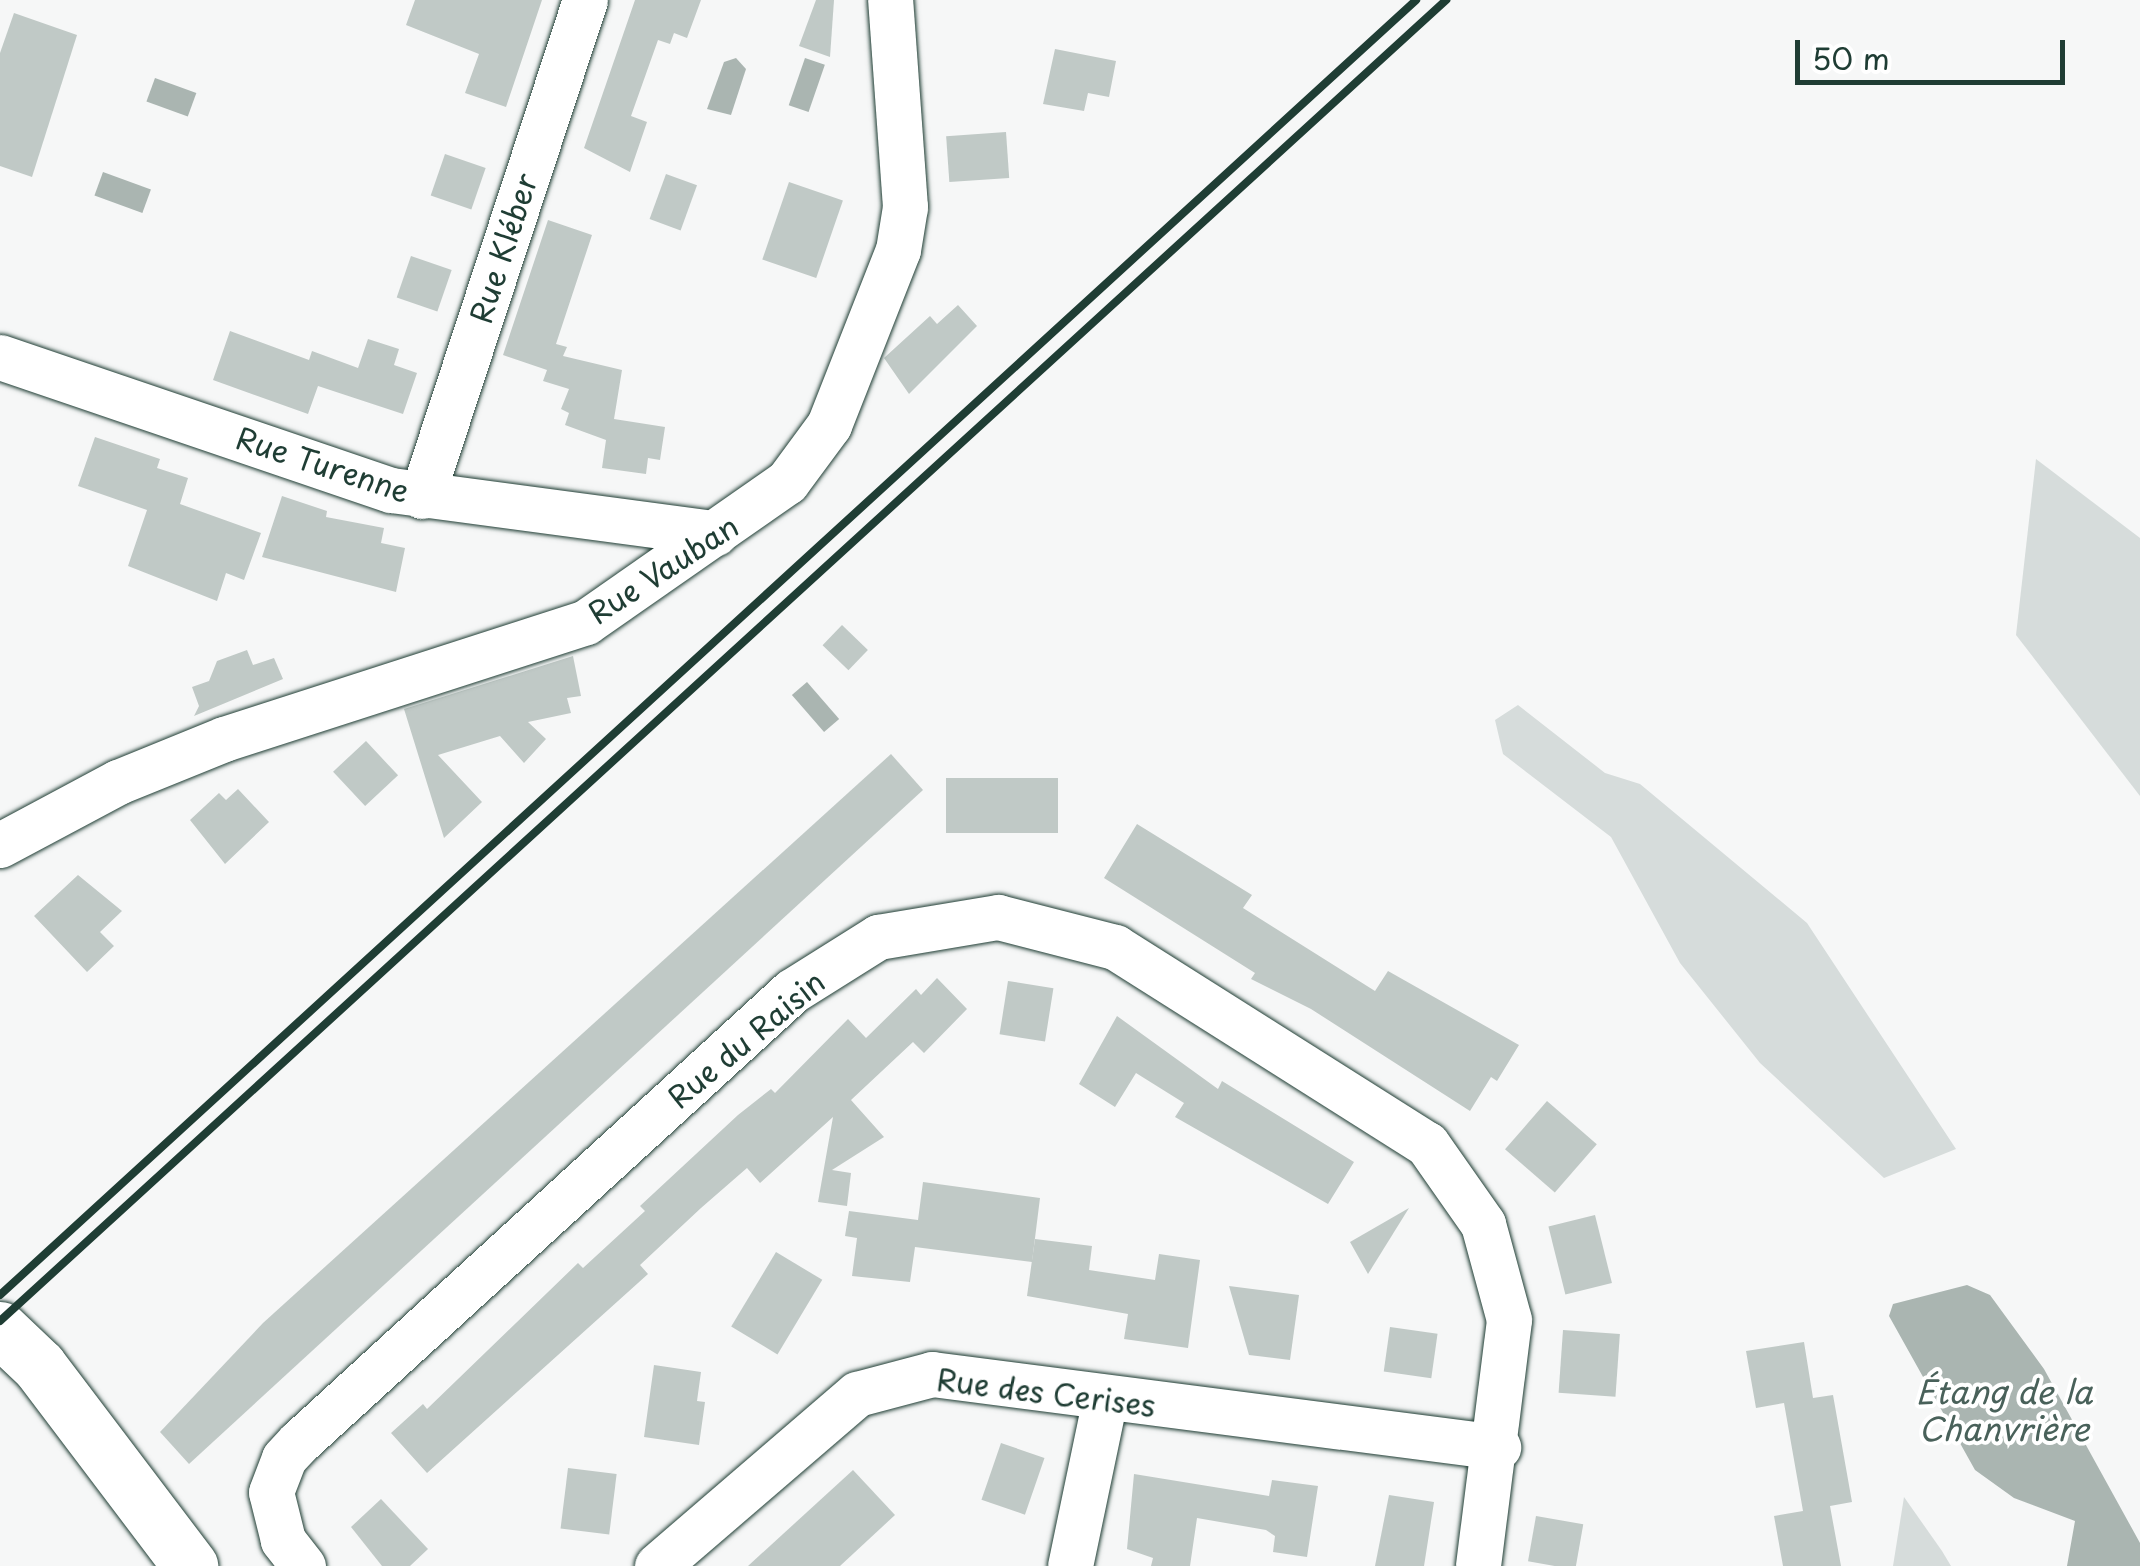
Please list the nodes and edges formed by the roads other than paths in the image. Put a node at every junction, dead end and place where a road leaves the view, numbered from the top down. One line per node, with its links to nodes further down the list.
1 (584, 0): 4 (street, Rue Kléber)
2 (890, 0): 5 (street, Rue Vauban)
3 (0, 358): 4 (street, Rue Turenne)
4 (422, 496): 5 (street, Rue Turenne)
5 (715, 534): 6 (street, Rue Vauban)
6 (0, 846)
7 (6, 1337): 10 (main road); 11 (main road)
8 (1106, 1398): 9 (street, Rue des Cerises); 13 (street, Rue des Cerises); 14 (street)
9 (1498, 1447): 12 (street, Rue du Raisin); 15 (street, Rue du Raisin)
10 (153, 1566)
11 (190, 1566)
12 (303, 1566)
13 (657, 1566)
14 (1070, 1566)
15 (1478, 1566)

